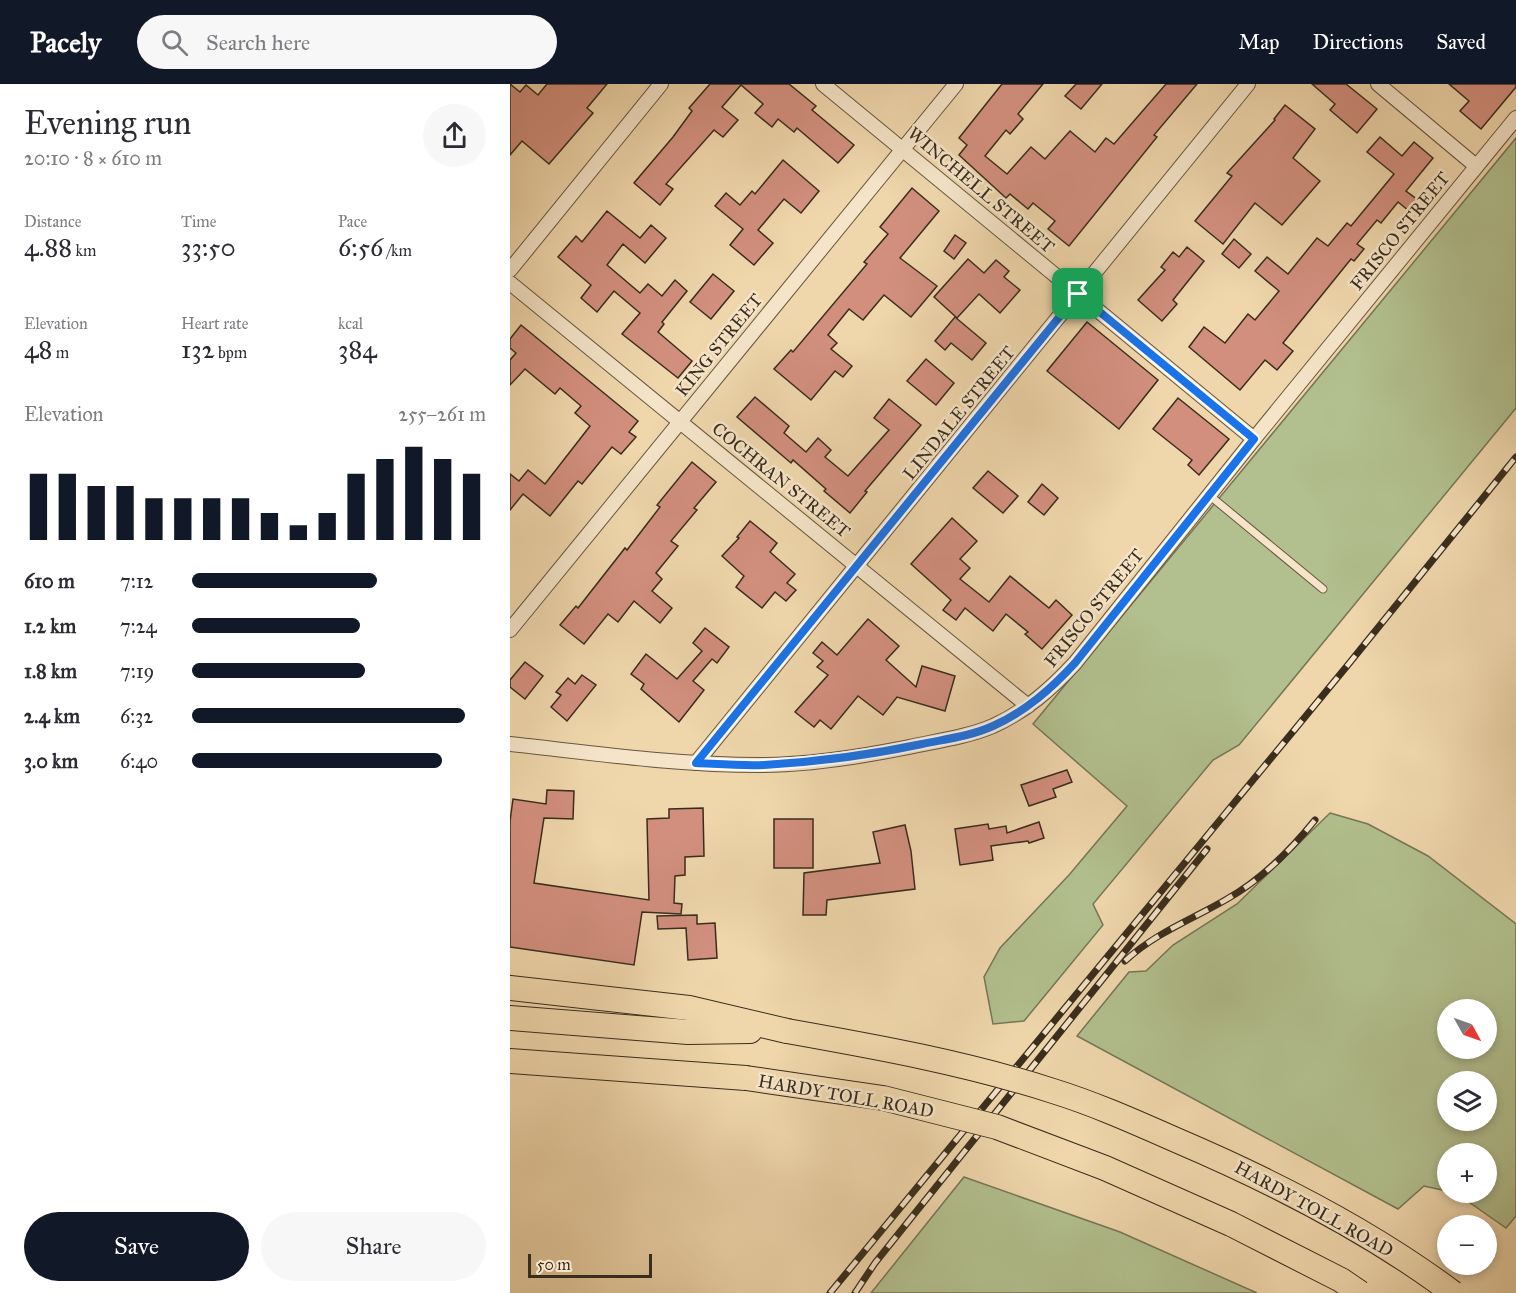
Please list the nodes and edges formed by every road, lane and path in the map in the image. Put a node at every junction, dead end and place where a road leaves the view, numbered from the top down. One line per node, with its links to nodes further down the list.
1 (661, 84): 9 (street)
2 (822, 84): 7 (street, WINCHELL STREET)
3 (956, 84): 7 (street, KING STREET)
4 (1248, 84): 11 (street, LINDALE STREET)
5 (1378, 84): 8 (street)
6 (1516, 118): 8 (street, FRISCO STREET)
7 (903, 149): 11 (street, WINCHELL STREET); 12 (street, KING STREET)
8 (1476, 166): 13 (street, FRISCO STREET)
9 (510, 270)
10 (510, 283): 12 (street, COCHRAN STREET)
11 (1078, 294): 13 (street, WINCHELL STREET); 15 (street, LINDALE STREET)
12 (681, 421): 15 (street, COCHRAN STREET); 17 (street, KING STREET)
13 (1254, 439): 14 (street, FRISCO STREET)
14 (1209, 495): 16 (lane); 18 (street, FRISCO STREET)
15 (857, 565): 18 (street, COCHRAN STREET); 20 (street, LINDALE STREET)
16 (1323, 589)
17 (510, 630)
18 (1028, 706): 20 (street, FRISCO STREET)
19 (510, 744): 20 (street, FRISCO STREET)
20 (696, 763)
21 (510, 988): 23 (highway)
22 (510, 1018): 23 (highway)
23 (788, 1031): 26 (highway, HARDY TOLL ROAD, bridge)
24 (510, 1061): 25 (highway, HARDY TOLL ROAD, bridge)
25 (1360, 1293)
26 (1454, 1293)

